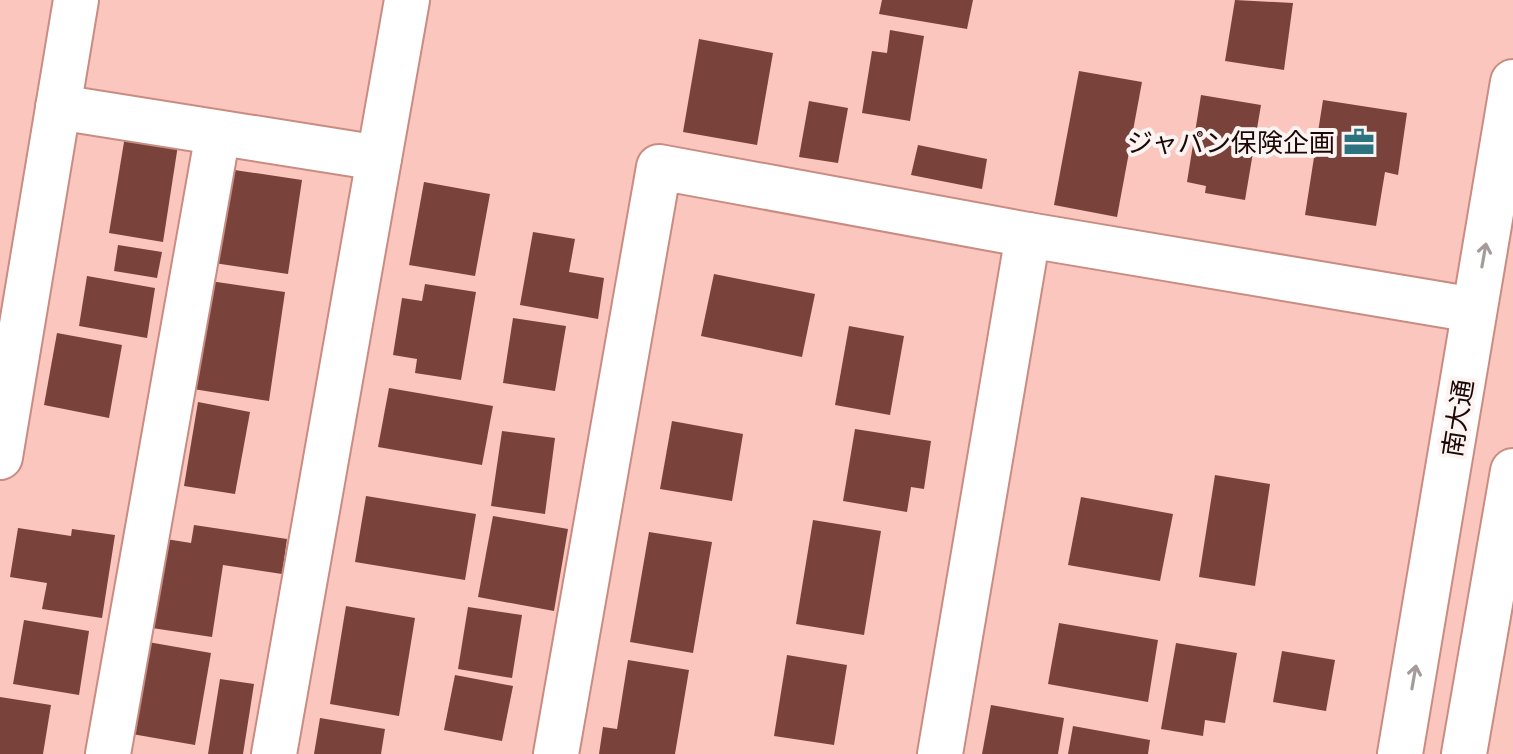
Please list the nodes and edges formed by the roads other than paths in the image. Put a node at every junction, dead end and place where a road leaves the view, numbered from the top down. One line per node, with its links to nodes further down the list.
1 (76, 0): 4 (street)
2 (407, 0): 6 (street)
3 (1513, 82): 8 (street, 南大通, one-way to 3)
4 (58, 107): 5 (street); 9 (street)
5 (218, 133): 6 (street); 13 (street)
6 (379, 158): 14 (street)
7 (1028, 235): 8 (street); 15 (street); 16 (street)
8 (1474, 310): 11 (street, 南大通)
9 (0, 457)
10 (1513, 471): 12 (street)
11 (1433, 570): 12 (street); 17 (street, 南大通, one-way to 11)
12 (1504, 580): 18 (street)
13 (108, 754)
14 (274, 754)
15 (556, 754)
16 (940, 754)
17 (1400, 754)
18 (1464, 754)

